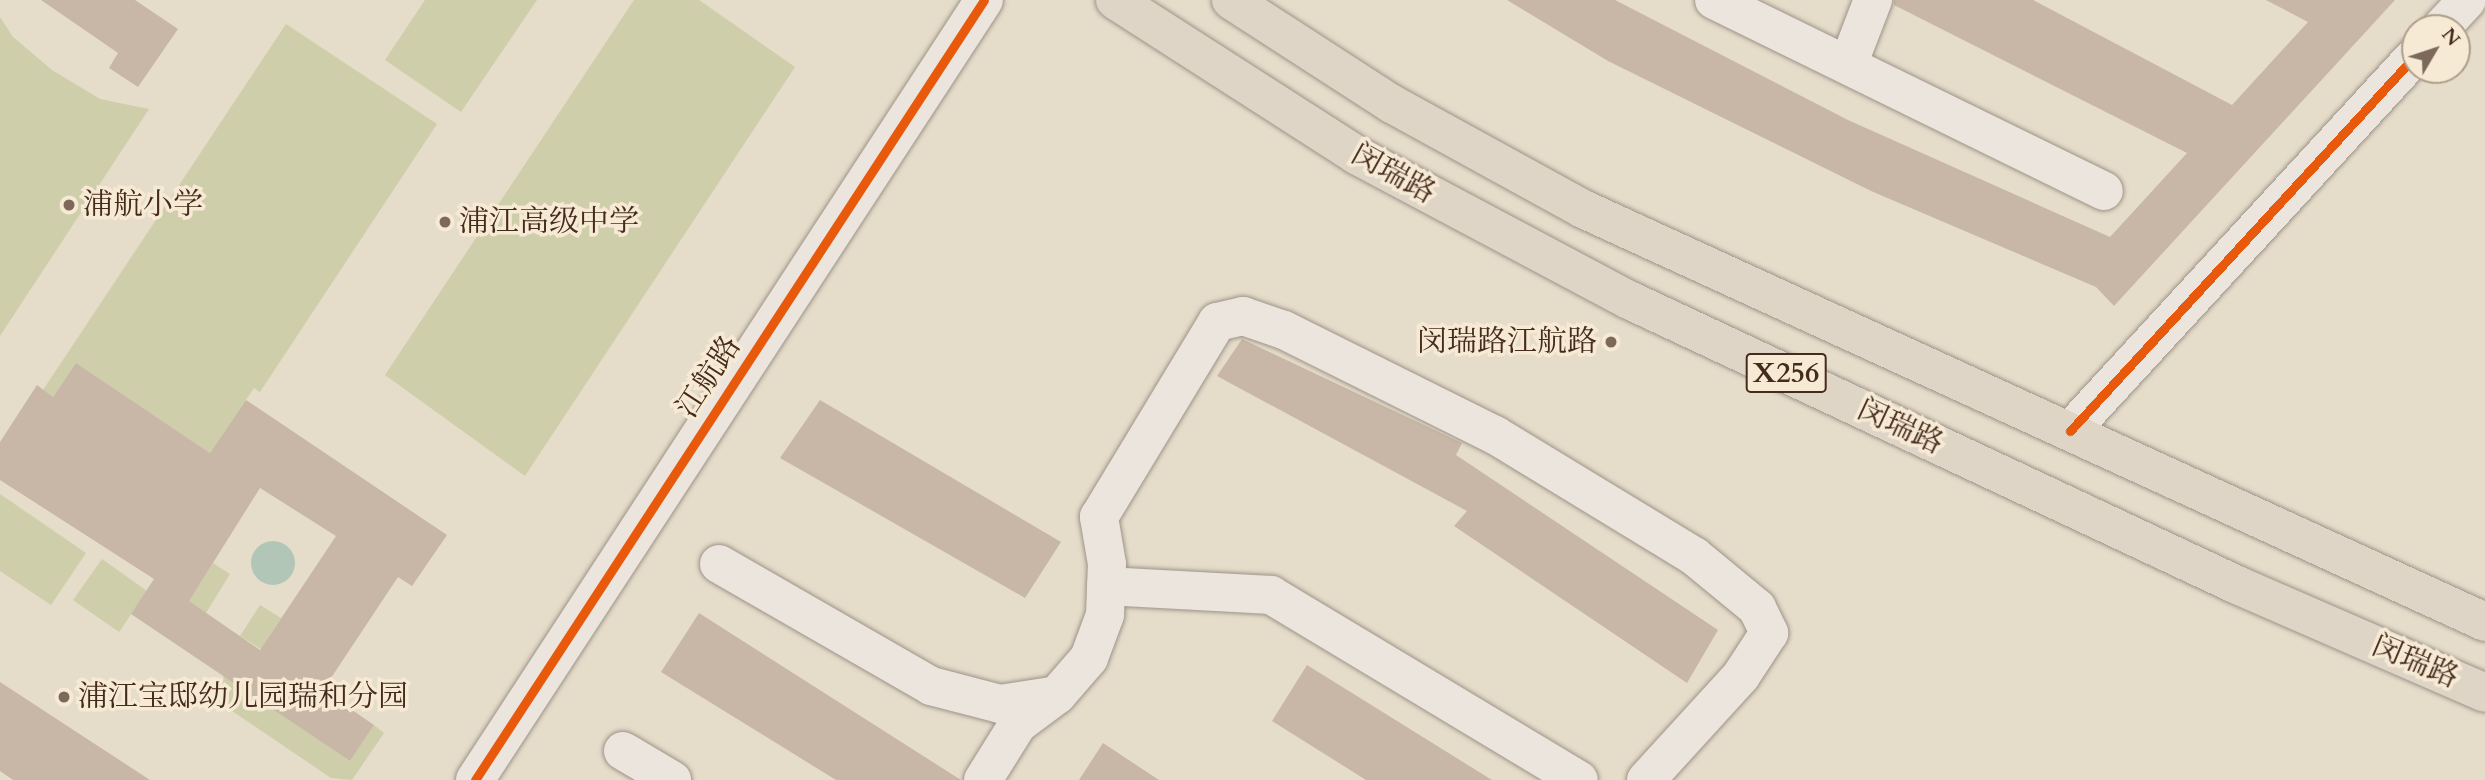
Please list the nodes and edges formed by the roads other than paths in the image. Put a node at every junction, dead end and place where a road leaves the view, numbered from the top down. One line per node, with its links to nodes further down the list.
1 (984, 0): 18 (street, 江航路)
2 (1115, 0): 15 (main road, 闵瑞路 / X256)
3 (1231, 0): 11 (main road, 闵瑞路 / X256)
4 (1714, 0): 8 (street)
5 (1873, 0): 8 (street)
6 (2466, 0): 7 (street)
7 (2454, 14)
8 (1848, 65): 10 (street)
9 (2401, 71): 11 (street)
10 (2104, 191)
11 (2070, 431): 14 (main road, 闵瑞路 / X256)
12 (719, 564): 16 (street)
13 (1106, 586): 16 (street); 21 (street); 22 (street)
14 (2485, 622)
15 (2485, 692)
16 (1057, 695): 20 (street)
17 (623, 751): 19 (street)
18 (475, 780)
19 (672, 780)
20 (983, 780)
21 (1579, 780)
22 (1646, 780)

